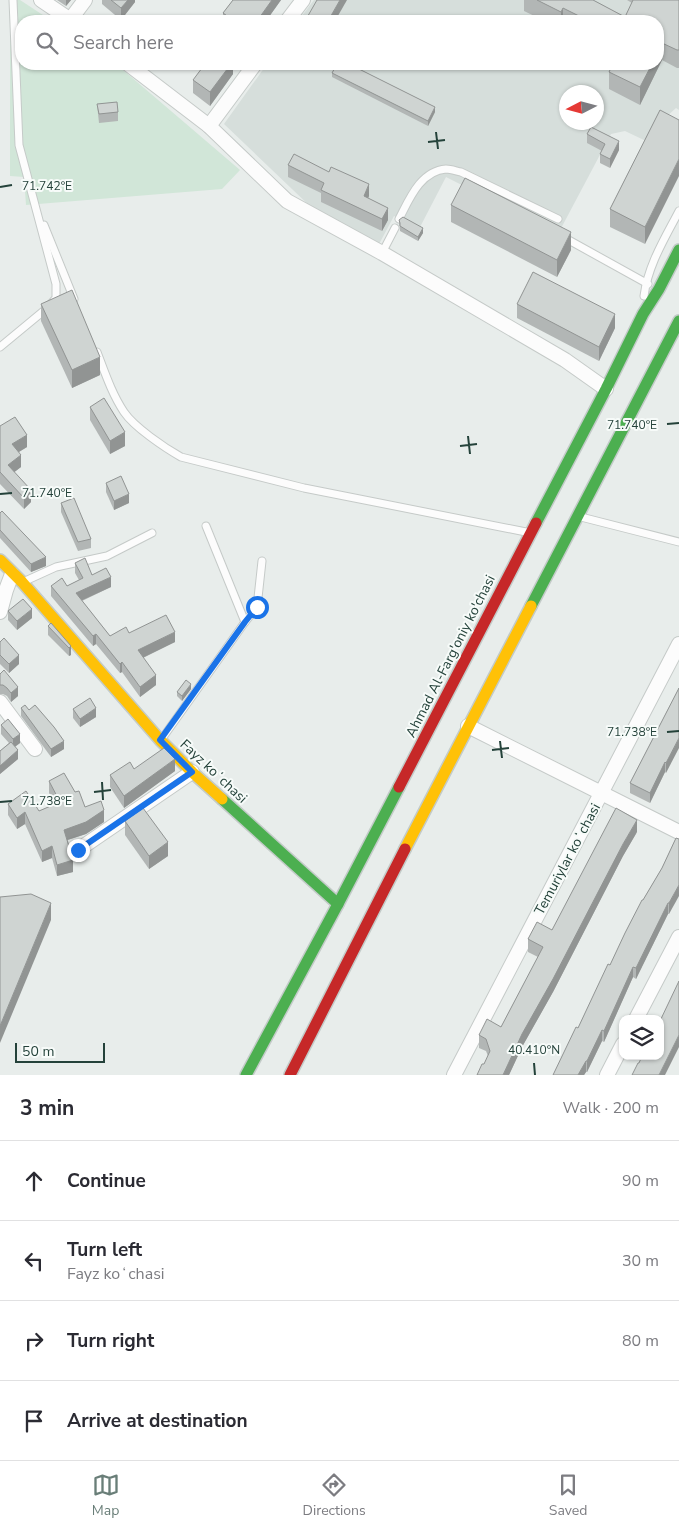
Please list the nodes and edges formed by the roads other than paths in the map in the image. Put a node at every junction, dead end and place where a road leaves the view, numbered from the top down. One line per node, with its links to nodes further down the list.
1 (13, 0): 8 (lane)
2 (41, 0): 5 (street)
3 (85, 0): 6 (street)
4 (303, 0): 7 (street)
5 (64, 15)
6 (74, 15)
7 (292, 15)
8 (15, 48)
9 (16, 70): 27 (lane)
10 (136, 70): 12 (street)
11 (251, 70): 12 (street)
12 (209, 126): 20 (street)
13 (679, 211): 21 (lane)
14 (558, 219): 15 (lane)
15 (399, 220)
16 (44, 225): 23 (lane)
17 (395, 228): 20 (lane)
18 (565, 238): 21 (lane)
19 (679, 250): 22 (main road, Ahmad Al-Farg'oniy ko'chasi)
20 (382, 253): 28 (street)
21 (646, 282): 22 (lane); 24 (lane)
22 (659, 289): 24 (main road, Ahmad Al-Farg'oniy ko'chasi)
23 (78, 308)
24 (643, 314): 28 (main road, Ahmad Al-Farg'oniy ko'chasi)
25 (679, 321): 29 (main road)
26 (93, 344): 32 (lane)
27 (0, 347)
28 (606, 389): 32 (main road, Ahmad Al-Farg'oniy ko'chasi)
29 (578, 516): 33 (lane); 41 (main road)
30 (206, 526): 38 (lane)
31 (152, 533): 36 (lane)
32 (531, 533): 48 (main road, Ahmad Al-Farg'oniy ko'chasi)
33 (679, 542)
34 (0, 560): 36 (main road, Fayz koʻchasi)
35 (262, 561): 38 (lane)
36 (17, 578): 37 (street); 42 (main road, Fayz koʻchasi)
37 (0, 612)
38 (245, 622): 42 (lane)
39 (679, 644): 45 (street, Temuriylar koʻchasi)
40 (0, 702): 43 (street)
41 (468, 726): 45 (street); 53 (main road)
42 (160, 740): 44 (main road, Fayz koʻchasi)
43 (35, 749)
44 (192, 772): 47 (street); 48 (main road, Fayz koʻchasi)
45 (602, 793): 46 (street); 54 (street, Temuriylar koʻchasi)
46 (679, 832)
47 (78, 850)
48 (338, 904): 52 (main road, Ahmad Al-Farg'oniy ko'chasi)
49 (679, 937): 50 (street)
50 (638, 1015)
51 (619, 1052): 55 (street)
52 (246, 1075)
53 (290, 1075)
54 (454, 1075)
55 (607, 1075)

